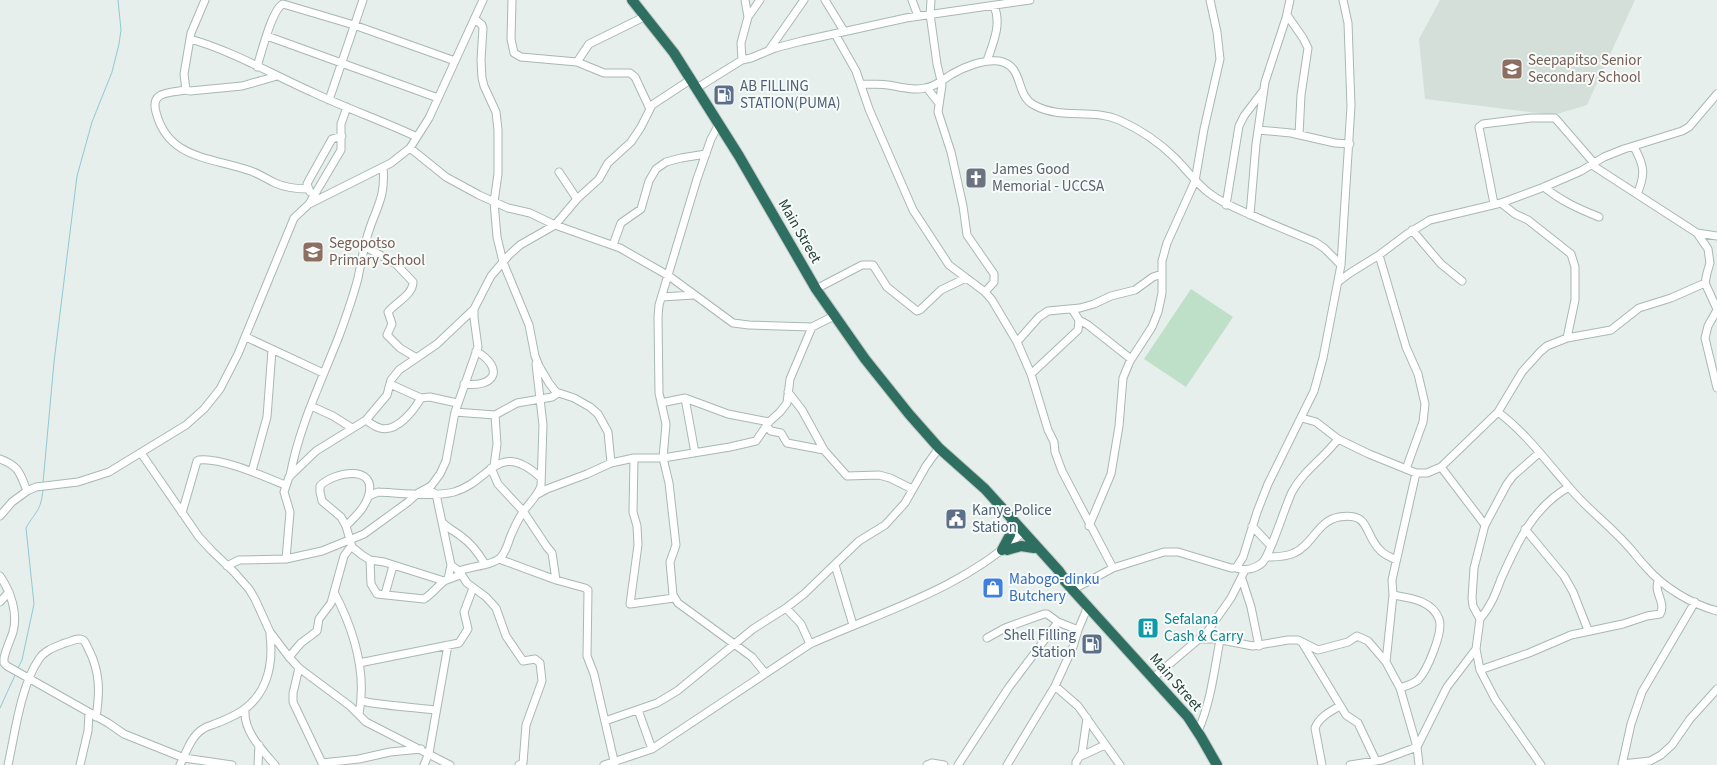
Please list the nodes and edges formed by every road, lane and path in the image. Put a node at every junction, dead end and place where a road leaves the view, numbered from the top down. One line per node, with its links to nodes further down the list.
1 (205, 0): 28 (street)
2 (363, 0): 24 (street)
3 (483, 0): 23 (street)
4 (512, 0): 34 (street)
5 (632, 0): 20 (highway, Main Street)
6 (745, 0): 22 (street)
7 (760, 0): 22 (street)
8 (804, 0): 29 (street)
9 (824, 0): 25 (street)
10 (912, 0): 21 (street)
11 (931, 0): 18 (street)
12 (1030, 0): 17 (street)
13 (1210, 0): 61 (street)
14 (1290, 0): 19 (street)
15 (1342, 0): 54 (street)
16 (292, 3): 24 (street); 27 (street)
17 (994, 6): 18 (street); 32 (street)
18 (930, 14): 21 (street); 37 (street)
19 (1287, 15): 42 (street); 51 (street)
20 (646, 16): 34 (street); 38 (highway, Main Street)
21 (918, 16): 25 (street)
22 (748, 17): 30 (street)
23 (475, 19): 31 (street); 67 (street)
24 (354, 25): 31 (street); 33 (street)
25 (844, 32): 26 (street)
26 (834, 34): 29 (street); 39 (street)
27 (267, 36): 33 (street); 35 (street)
28 (190, 39): 35 (street); 41 (street)
29 (769, 50): 30 (street)
30 (742, 60): 38 (street)
31 (455, 61): 44 (street)
32 (987, 61): 37 (street); 61 (street)
33 (342, 62): 44 (street); 45 (street)
34 (577, 62): 48 (street)
35 (257, 66): 36 (street)
36 (276, 76): 41 (street); 45 (street)
37 (942, 80): 40 (street); 46 (street)
38 (693, 84): 48 (street); 49 (highway, Main Street)
39 (861, 84): 40 (street); 85 (street)
40 (927, 88): 46 (street)
41 (186, 90): 63 (street)
42 (1264, 90): 50 (street); 69 (street)
43 (1717, 94): 55 (street)
44 (438, 98): 53 (street)
45 (329, 100): 47 (street)
46 (938, 102): 90 (street)
47 (347, 107): 52 (street); 53 (street)
48 (650, 109): 65 (street)
49 (719, 124): 57 (street); 89 (highway, Main Street)
50 (1258, 130): 51 (street); 70 (street)
51 (1298, 135): 54 (street)
52 (342, 136): 63 (street); 66 (street)
53 (417, 138): 56 (street)
54 (1350, 144): 82 (street)
55 (1634, 147): 58 (street); 64 (street)
56 (410, 148): 59 (street); 67 (street)
57 (706, 154): 76 (street); 84 (street)
58 (1593, 164): 62 (street); 64 (street); 68 (street)
59 (383, 167): 66 (street); 77 (street)
60 (559, 172): 65 (street)
61 (1195, 181): 69 (street); 83 (street)
62 (1544, 187): 68 (street); 71 (street)
63 (309, 189): 66 (street)
64 (1637, 194): 74 (street)
65 (577, 199): 72 (street)
66 (311, 200): 99 (street)
67 (494, 202): 72 (street); 80 (street)
68 (1497, 204): 73 (street); 100 (street)
69 (1226, 205): 70 (street)
70 (1250, 215): 82 (street)
71 (1599, 217)
72 (555, 225): 76 (street); 80 (street)
73 (1412, 230): 78 (street); 86 (street)
74 (1697, 233): 75 (street); 81 (street)
75 (1717, 236)
76 (613, 245): 84 (street)
77 (364, 246): 105 (street); 107 (street)
78 (1379, 255): 87 (street); 140 (street)
79 (1717, 256): 81 (street)
80 (503, 262): 93 (street); 104 (street)
81 (1710, 263): 88 (street)
82 (1341, 264): 87 (street)
83 (1162, 274): 94 (street); 106 (street)
84 (669, 276): 91 (street); 92 (street)
85 (966, 278): 89 (street); 90 (street)
86 (1462, 280)
87 (1338, 282): 123 (street)
88 (1706, 283): 95 (street); 100 (street)
89 (816, 289): 96 (highway, Main Street)
90 (985, 292): 101 (street)
91 (693, 294): 92 (street); 98 (street)
92 (662, 297): 118 (street)
93 (474, 309): 103 (street); 105 (street)
94 (1072, 309): 97 (street); 101 (street)
95 (1717, 309): 111 (street)
96 (834, 316): 98 (street); 128 (highway, Main Street)
97 (1079, 320): 106 (street); 108 (street)
98 (812, 327): 112 (street)
99 (246, 337): 102 (street); 130 (street)
100 (1567, 338): 121 (street)
101 (1017, 342): 108 (street)
102 (272, 350): 107 (street); 141 (street)
103 (476, 351): 110 (street); 110 (street)
104 (535, 356): 113 (street); 116 (street)
105 (416, 357): 109 (street)
106 (1131, 359): 161 (street)
107 (323, 373): 119 (street)
108 (1031, 374): 161 (street)
109 (390, 384): 114 (street); 124 (street)
110 (464, 384): 117 (street)
111 (1717, 388)
112 (788, 392): 125 (street); 129 (street)
113 (558, 393): 116 (street); 136 (street)
114 (422, 398): 117 (street); 124 (street)
115 (685, 398): 118 (street); 125 (street); 131 (street)
116 (540, 399): 122 (street); 144 (street)
117 (457, 403): 120 (street)
118 (661, 403): 134 (street)
119 (311, 406): 126 (street); 143 (street)
120 (455, 412): 122 (street); 147 (street)
121 (1498, 412): 132 (street); 138 (street)
122 (495, 415): 139 (street)
123 (1302, 418): 127 (street); 162 (street)
124 (366, 420): 126 (street)
125 (767, 424): 129 (street); 131 (street)
126 (352, 428): 143 (street)
127 (1338, 440): 140 (street); 166 (street)
128 (939, 448): 137 (highway, Main Street); 148 (street)
129 (824, 450): 148 (street)
130 (141, 453): 149 (street); 155 (street)
131 (695, 453): 134 (street)
132 (1539, 453): 146 (street); 159 (street)
133 (634, 458): 134 (street); 136 (street); 195 (street)
134 (663, 458): 195 (street)
135 (0, 459): 149 (street)
136 (611, 462): 152 (street)
137 (958, 464): 158 (highway, Main Street); 164 (highway, Main Street)
138 (1440, 466): 142 (street); 159 (street)
139 (492, 467): 144 (street); 151 (street); 154 (street)
140 (1406, 469): 142 (street)
141 (252, 471): 145 (street); 155 (street)
142 (1416, 473): 173 (street)
143 (289, 477): 145 (street)
144 (541, 478): 152 (street)
145 (285, 485): 170 (street)
146 (1569, 487): 163 (street); 188 (street)
147 (428, 489): 150 (street); 151 (street)
148 (912, 489): 176 (street)
149 (27, 490): 156 (street)
150 (418, 493): 151 (street); 153 (street); 165 (street)
151 (436, 494): 157 (street)
152 (538, 494): 154 (street)
153 (369, 496): 160 (street); 160 (street)
154 (523, 511): 171 (street); 186 (street)
155 (182, 513): 177 (street)
156 (0, 516)
157 (443, 523): 174 (street); 175 (street)
158 (1012, 523): 164 (highway, Main Street); 168 (highway)
159 (1485, 525): 201 (street)
160 (346, 526): 165 (street)
161 (1089, 526): 179 (street)
162 (1252, 526): 166 (street); 180 (street)
163 (1525, 529): 201 (street); 205 (street)
164 (1024, 534): 167 (highway, Main Street); 168 (street); 187 (highway, Main Street)
165 (352, 543): 170 (street); 172 (street); 192 (street)
166 (1271, 546): 169 (street)
167 (1034, 548): 168 (highway); 187 (highway, Main Street)
168 (1005, 550): 203 (street)
169 (1267, 557): 173 (street); 181 (street)
170 (286, 559): 177 (street)
171 (500, 559): 174 (street); 186 (street)
172 (370, 560): 178 (street); 193 (street)
173 (1396, 560): 194 (street)
174 (485, 564): 182 (street)
175 (451, 565): 182 (street); 185 (street)
176 (835, 565): 199 (street); 203 (street)
177 (227, 566): 206 (street)
178 (393, 566): 185 (street); 193 (street)
179 (1113, 568): 180 (street); 190 (street)
180 (1236, 568): 181 (street)
181 (1245, 570): 184 (street)
182 (460, 573): 185 (street); 189 (street)
183 (0, 576): 191 (street)
184 (1242, 579): 208 (street); 214 (street)
185 (446, 580): 193 (street)
186 (556, 580): 236 (street)
187 (1065, 580): 190 (highway, Main Street)
188 (1659, 580): 197 (street); 205 (street)
189 (473, 588): 213 (street); 259 (street)
190 (1074, 590): 198 (highway, Main Street)
191 (9, 592): 196 (street); 222 (street)
192 (334, 592): 216 (street); 218 (street)
193 (386, 594)
194 (1393, 595): 217 (street); 225 (street)
195 (674, 598): 211 (street)
196 (0, 602)
197 (1695, 602): 200 (street); 251 (street)
198 (1088, 606): 204 (street); 223 (highway, Main Street)
199 (786, 608): 211 (street); 212 (street)
200 (1717, 611)
201 (1480, 619): 215 (street)
202 (1058, 622): 204 (street); 207 (street); 263 (street)
203 (853, 625): 212 (street)
204 (1078, 630): 224 (street)
205 (1588, 630): 220 (street)
206 (270, 632): 216 (street); 229 (street)
207 (987, 638)
208 (1200, 639): 209 (street); 223 (street)
209 (1220, 640): 214 (street); 239 (street)
210 (1303, 643): 214 (street); 217 (street); 228 (street)
211 (734, 644): 221 (street); 231 (street)
212 (810, 644): 221 (street)
213 (448, 645): 218 (street); 230 (street)
214 (1259, 646)
215 (1476, 649): 220 (street); 242 (street)
216 (288, 657): 219 (street)
217 (1386, 662): 225 (street)
218 (359, 663): 227 (street)
219 (299, 668): 233 (street); 249 (street)
220 (1480, 670): 271 (street)
221 (765, 674): 244 (street)
222 (26, 678): 232 (street); 234 (street); 252 (street)
223 (1153, 678): 239 (highway, Main Street)
224 (1055, 686): 235 (street); 264 (street)
225 (1400, 688): 242 (street)
226 (1717, 689): 251 (street)
227 (361, 702): 230 (street); 233 (street)
228 (1340, 706): 248 (street); 268 (street)
229 (245, 709): 240 (street); 247 (street)
230 (436, 710): 245 (street)
231 (638, 710): 236 (street); 244 (street)
232 (89, 713): 234 (street); 238 (street)
233 (359, 714): 243 (street)
234 (96, 717): 237 (street)
235 (1087, 718): 241 (street); 246 (street)
236 (604, 722): 250 (street)
237 (108, 723): 238 (street); 247 (street)
238 (88, 731): 253 (street)
239 (1198, 732): 267 (highway, Main Street)
240 (259, 745): 255 (street); 256 (street)
241 (1105, 745): 246 (street); 266 (street)
242 (1417, 747): 248 (street); 270 (street)
243 (420, 749): 245 (street); 249 (street)
244 (652, 749): 250 (street)
245 (429, 753): 257 (street); 258 (street)
246 (1079, 757): 265 (street)
247 (182, 762): 254 (street)
248 (1380, 762): 269 (street)
249 (323, 764)
250 (615, 764): 260 (street)
251 (1622, 764)
252 (8, 765)
253 (80, 765)
254 (232, 765)
255 (258, 765)
256 (275, 765)
257 (424, 765)
258 (449, 765)
259 (519, 765)
260 (604, 765)
261 (926, 765): 262 (street)
262 (944, 765)
263 (958, 765)
264 (1007, 765)
265 (1076, 765)
266 (1120, 765)
267 (1216, 765)
268 (1322, 765)
269 (1350, 765)
270 (1419, 765)
271 (1541, 765)

